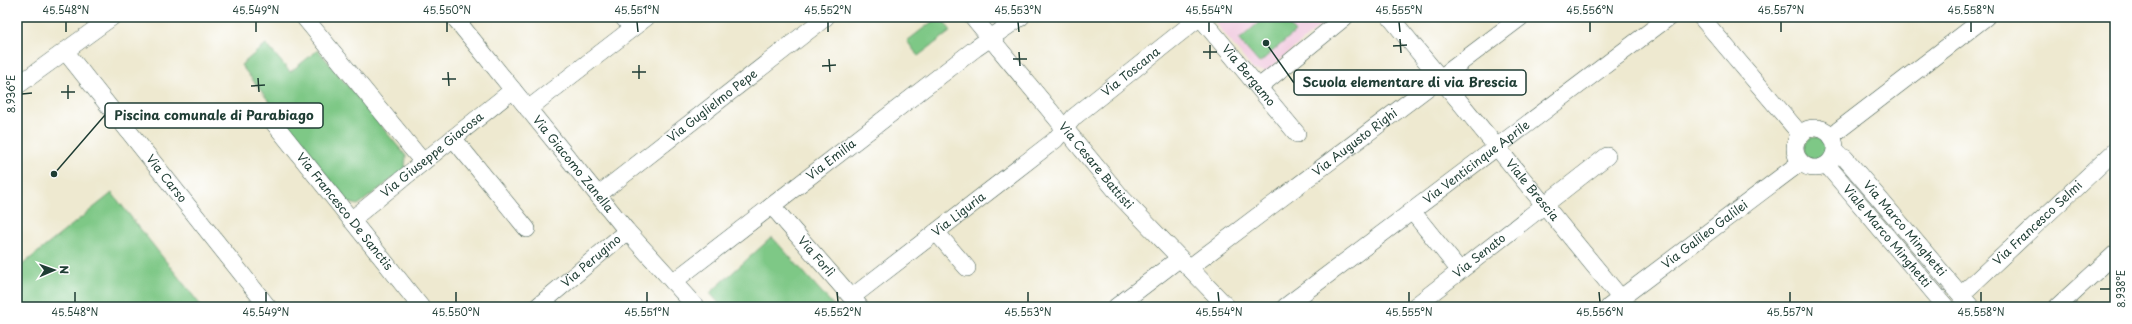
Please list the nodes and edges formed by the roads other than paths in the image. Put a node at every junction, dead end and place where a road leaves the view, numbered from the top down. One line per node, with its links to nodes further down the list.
1 (112, 17): 17 (street)
2 (304, 17): 33 (street)
3 (454, 17): 21 (street, Via Giacomo Zanella)
4 (647, 17): 15 (street)
5 (826, 17): 35 (street, Via Guglielmo Pepe)
6 (973, 17): 16 (street, Via Cesare Battisti)
7 (1021, 17): 16 (street, Via Emilia)
8 (1200, 17): 20 (street, Via Bergamo); 24 (street, Via Toscana)
9 (1345, 17): 20 (street)
10 (1390, 17): 18 (street, Viale Brescia)
11 (1521, 17): 18 (street, Via Augusto Righi)
12 (1669, 17): 29 (street, Via Venticinque Aprile)
13 (1701, 17): 26 (street)
14 (1986, 17): 27 (street)
15 (628, 23): 22 (street)
16 (990, 39): 24 (street, Via Cesare Battisti); 37 (street, Via Emilia)
17 (65, 51): 19 (street); 52 (street, Via Carso)
18 (1440, 78): 29 (street, Viale Brescia); 44 (street, Via Augusto Righi)
19 (17, 86)
20 (1259, 87): 25 (street, Via Bergamo)
21 (513, 90): 22 (street, Via Giacomo Zanella); 28 (street, Via Giuseppe Giacosa)
22 (528, 109): 35 (street, Via Giacomo Zanella)
23 (269, 117): 39 (street, Via Francesco De Sanctis)
24 (1064, 128): 42 (street, Via Liguria); 44 (street, Via Cesare Battisti)
25 (1297, 134)
26 (1801, 135): 27 (street); 34 (street)
27 (1831, 136): 32 (street)
28 (453, 138): 33 (street, Via Giuseppe Giacosa); 40 (street)
29 (1497, 147): 36 (street, Viale Brescia); 38 (street, Via Venticinque Aprile)
30 (2115, 151): 48 (street, Via Francesco Selmi)
31 (1607, 156): 36 (street, Via Senato)
32 (1831, 160): 34 (street); 48 (street, Via Marco Minghetti); 51 (street, Viale Marco Minghetti)
33 (423, 162): 39 (street, Via Giuseppe Giacosa)
34 (1800, 162): 50 (street, Via Galileo Galilei)
35 (598, 195): 41 (street, Via Giacomo Zanella)
36 (1545, 205): 46 (street, Via Senato); 50 (street, Viale Brescia)
37 (772, 206): 47 (street, Via Emilia); 49 (street, Via Forlì)
38 (1412, 211): 46 (street); 58 (street, Via Venticinque Aprile)
39 (351, 220): 53 (street, Via Francesco De Sanctis)
40 (526, 229)
41 (627, 231): 47 (street, Via Giacomo Zanella); 54 (street, Via Perugino)
42 (936, 232): 45 (street); 49 (street, Via Liguria)
43 (2115, 254): 60 (street)
44 (1184, 263): 56 (street, Via Augusto Righi); 57 (street, Via Cesare Battisti)
45 (967, 268)
46 (1460, 271): 59 (street, Via Senato)
47 (673, 282): 55 (street, Via Giacomo Zanella)
48 (1966, 301)
49 (856, 302)
50 (1620, 304)
51 (1939, 305)
52 (268, 307)
53 (421, 307)
54 (537, 307)
55 (696, 307)
56 (1116, 307)
57 (1227, 307)
58 (1285, 307)
59 (1414, 307)
60 (2058, 307)

